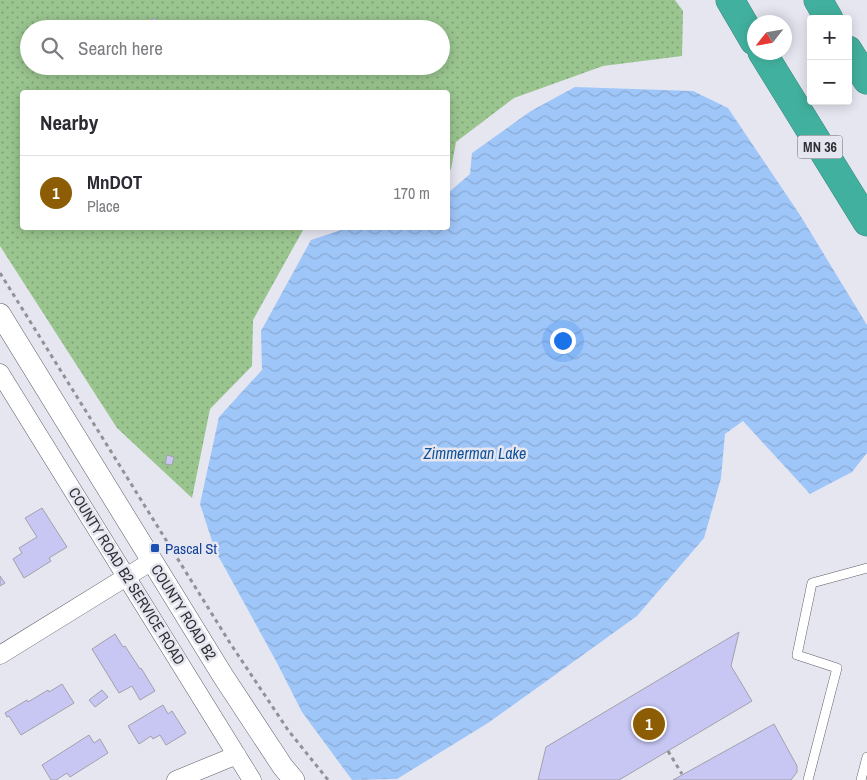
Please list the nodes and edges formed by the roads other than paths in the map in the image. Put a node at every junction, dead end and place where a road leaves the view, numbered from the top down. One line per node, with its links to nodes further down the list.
1 (730, 0): 4 (highway)
2 (818, 0): 3 (highway)
3 (827, 15)
4 (747, 29)
5 (852, 56): 7 (highway)
6 (768, 62): 8 (highway, MN 36); 9 (highway)
7 (867, 80)
8 (867, 222)
9 (867, 239)
10 (0, 314): 12 (street, COUNTY ROAD B2)
11 (0, 373): 14 (street, COUNTY ROAD B2 SERVICE ROAD)
12 (152, 561): 14 (street); 20 (street, COUNTY ROAD B2)
13 (867, 568): 21 (lane)
14 (127, 576): 15 (street); 16 (street, COUNTY ROAD B2 SERVICE ROAD)
15 (0, 655)
16 (237, 755): 18 (street); 19 (street, COUNTY ROAD B2 SERVICE ROAD)
17 (867, 757): 22 (lane)
18 (176, 780)
19 (252, 780)
20 (294, 780)
21 (808, 780)
22 (861, 780)

